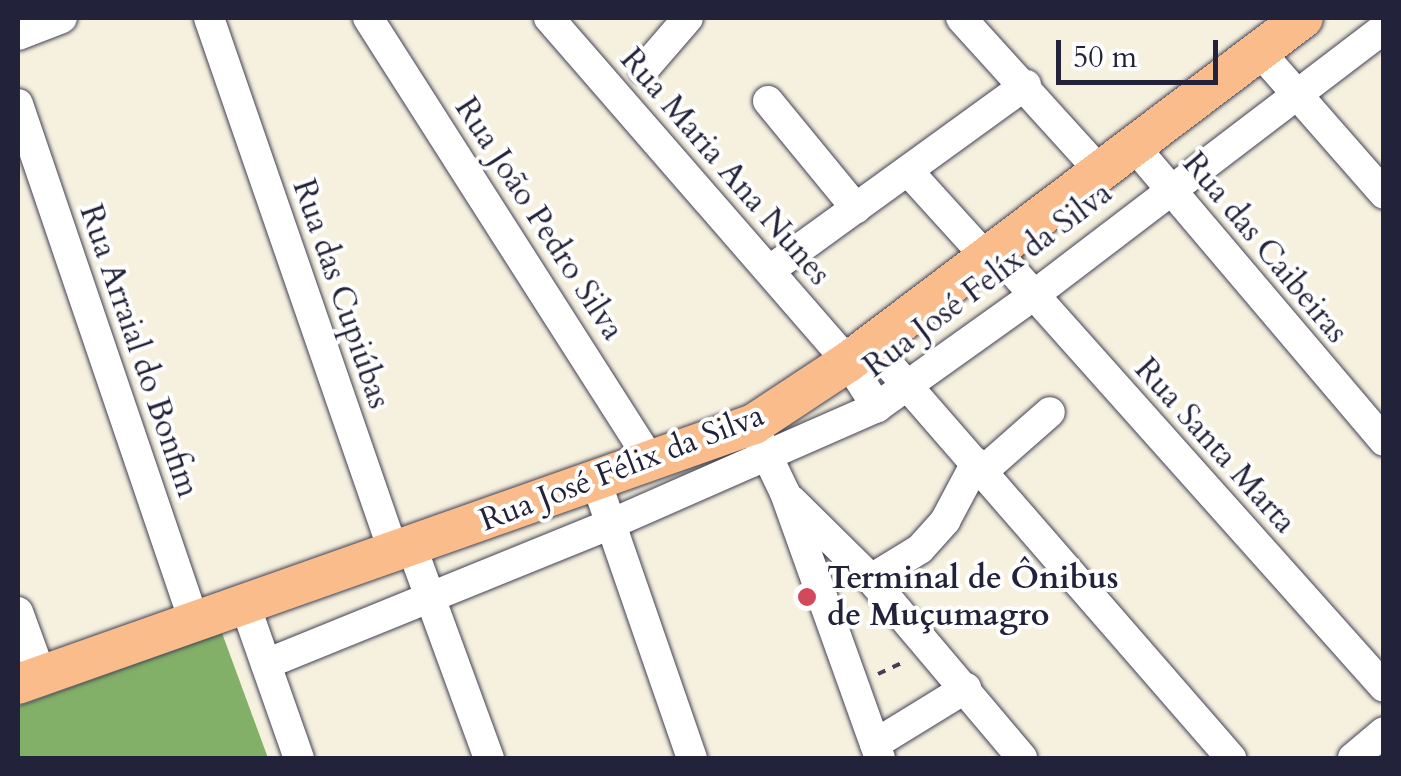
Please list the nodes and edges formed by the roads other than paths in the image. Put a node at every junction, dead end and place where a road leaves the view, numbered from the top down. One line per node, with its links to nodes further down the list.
1 (62, 18): 9 (street)
2 (209, 18): 36 (street, Rua das Cupiúbas)
3 (368, 18): 31 (street, Rua João Pedro Silva)
4 (549, 18): 23 (street, Rua Maria Ana Nunes)
5 (688, 18): 11 (street)
6 (961, 18): 12 (street)
7 (1303, 18): 10 (main road, Rua José Félix da Silva)
8 (1384, 28): 13 (street, Rua José Felíx da Silva)
9 (18, 36)
10 (1259, 51): 13 (street); 16 (main road, Rua José Félix da Silva)
11 (644, 70)
12 (1026, 85): 17 (street); 18 (street)
13 (1296, 97): 19 (street, Rua José Felíx da Silva); 20 (street)
14 (768, 101): 21 (street)
15 (18, 104): 41 (street, Rua Arraial do Bonfim)
16 (1133, 145): 18 (main road, Rua José Félix da Silva); 19 (street, Rua das Caibeiras)
17 (908, 170): 21 (street); 22 (street, Rua Santa Marta)
18 (1099, 170): 22 (main road, Rua José Félix da Silva)
19 (1167, 190): 24 (street, Rua José Felíx da Silva); 30 (street, Rua das Caibeiras)
20 (1384, 194)
21 (856, 208): 23 (street)
22 (990, 254): 24 (street, Rua Santa Marta); 25 (main road, Rua José Félix da Silva)
23 (770, 270): 25 (street, Rua Maria Ana Nunes)
24 (1034, 296): 26 (street, Rua José Felíx da Silva); 44 (street, Rua Santa Marta)
25 (860, 353): 26 (street, Rua Maria Ana Nunes); 27 (street); 29 (main road, Rua José Félix da Silva)
26 (912, 385): 27 (street, Rua José Felíx da Silva); 32 (street, Rua Maria Ana Nunes)
27 (878, 407): 29 (street, Rua José Felíx da Silva)
28 (1050, 412): 32 (street)
29 (759, 440): 31 (main road, Rua José Félix da Silva); 34 (street); 35 (street, Rua José Felíx da Silva)
30 (1384, 441)
31 (650, 460): 33 (main road, Rua José Félix da Silva)
32 (980, 467): 37 (street); 51 (street, Rua Maria Ana Nunes)
33 (596, 480): 35 (street); 36 (main road, Rua José Félix da Silva)
34 (785, 493): 37 (street); 46 (street)
35 (613, 523): 38 (street, Rua José Felíx da Silva); 49 (street)
36 (403, 551): 38 (street, Rua das Cupiúbas); 39 (main road, Rua José Félix da Silva)
37 (872, 580): 45 (street)
38 (430, 596): 42 (street, Rua José Felíx da Silva); 48 (street, Rua das Cupiúbas)
39 (245, 604): 41 (main road, Rua José Félix da Silva); 42 (street)
40 (18, 612): 43 (street)
41 (194, 621): 43 (main road, Rua José Félix da Silva)
42 (266, 664): 47 (street)
43 (29, 680)
44 (1384, 687)
45 (966, 688): 46 (street); 50 (street)
46 (878, 751)
47 (298, 758)
48 (489, 758)
49 (692, 758)
50 (1022, 758)
51 (1231, 758)

